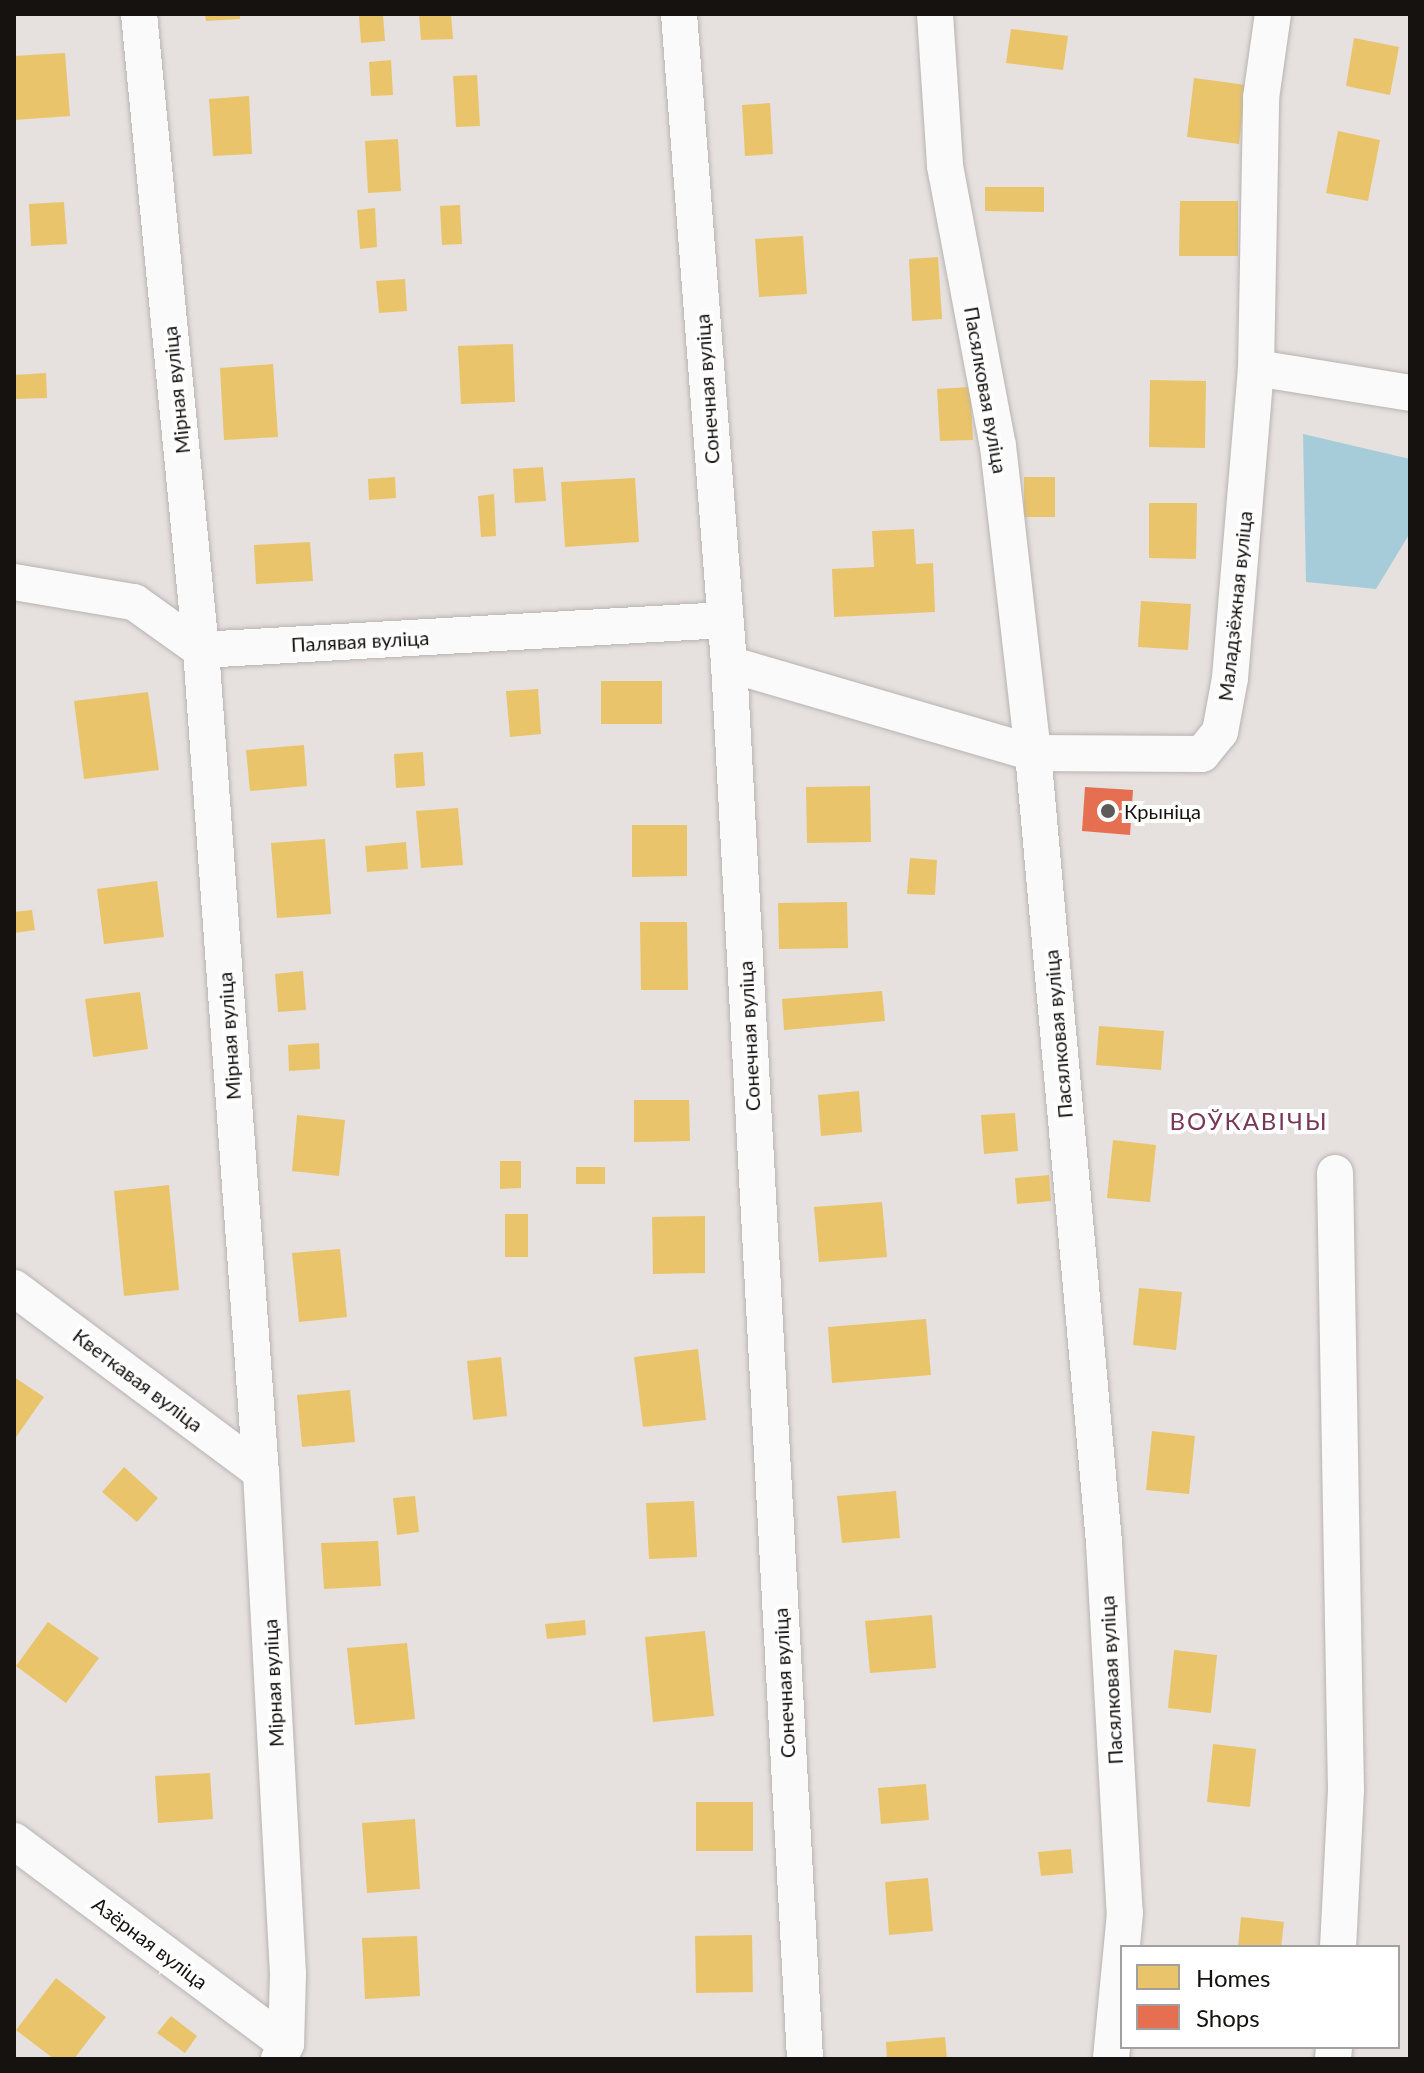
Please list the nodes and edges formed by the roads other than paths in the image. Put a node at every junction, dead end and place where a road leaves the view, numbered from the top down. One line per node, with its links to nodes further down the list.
1 (139, 14): 9 (street, Мірная вуліца)
2 (679, 14): 8 (street, Сонечная вуліца)
3 (935, 14): 11 (street, Пасялковая вуліца)
4 (1273, 14): 5 (street, Маладзёжная вуліца)
5 (1256, 368): 6 (street); 11 (street, Маладзёжная вуліца)
6 (1410, 393)
7 (14, 582): 9 (street)
8 (724, 620): 9 (street, Палявая вуліца); 10 (street, Сонечная вуліца)
9 (201, 650): 14 (street, Мірная вуліца)
10 (729, 664): 11 (street, Маладзёжная вуліца); 20 (street, Сонечная вуліца)
11 (1033, 753): 16 (street, Пасялковая вуліца)
12 (1335, 1173): 17 (street)
13 (14, 1288): 14 (street, Кветкавая вуліца)
14 (261, 1472): 19 (street, Мірная вуліца)
15 (14, 1841): 19 (street, Азёрная вуліца)
16 (1122, 1945)
17 (1338, 1945)
18 (1120, 1965): 21 (street, Пасялковая вуліца)
19 (282, 2052)
20 (805, 2059)
21 (1111, 2059)

